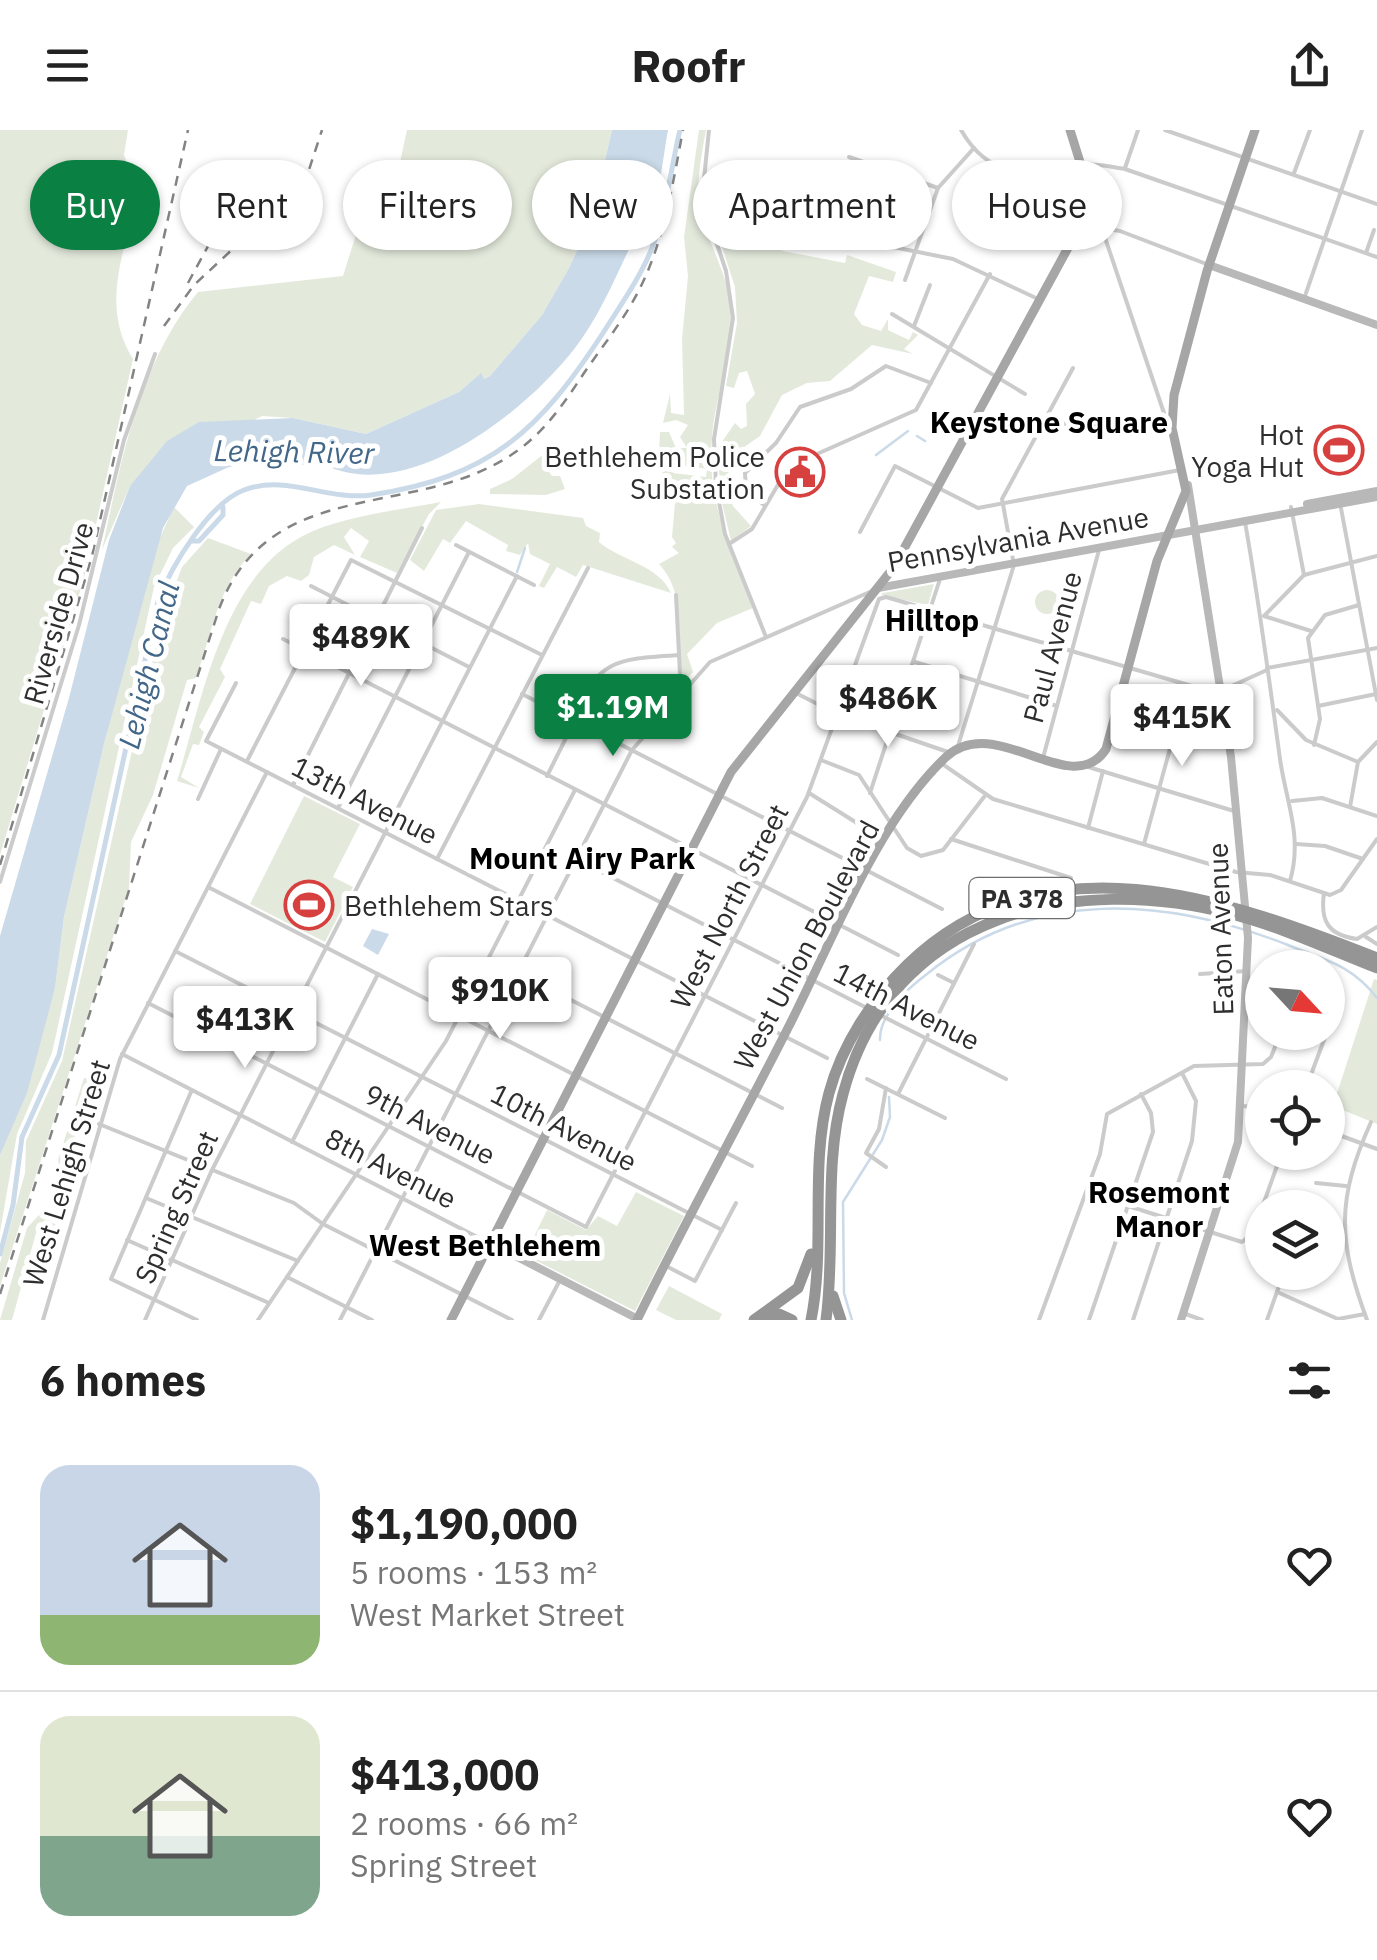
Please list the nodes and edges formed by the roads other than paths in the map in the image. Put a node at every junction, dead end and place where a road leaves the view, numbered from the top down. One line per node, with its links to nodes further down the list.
1 (709, 130): 63 (street)
2 (961, 130): 9 (street)
3 (1070, 130): 13 (main road)
4 (1138, 130): 15 (street)
5 (1165, 130): 11 (street)
6 (1255, 130): 11 (main road)
7 (1310, 130): 16 (street)
8 (1362, 130): 18 (street)
9 (974, 148): 12 (street); 17 (street)
10 (850, 157): 17 (street)
11 (1245, 158): 16 (street); 20 (main road)
12 (990, 160)
13 (1080, 160)
14 (1122, 169): 15 (street)
15 (1125, 169): 20 (street)
16 (1294, 175): 18 (street)
17 (938, 188): 27 (street)
18 (1341, 191): 19 (street); 23 (street)
19 (1377, 204)
20 (1229, 205): 23 (street); 30 (main road)
21 (1374, 230): 28 (street)
22 (1122, 234): 30 (street)
23 (1324, 239): 28 (street); 35 (street)
24 (912, 250): 27 (street)
25 (1067, 250): 34 (main road)
26 (1111, 250): 48 (street)
27 (915, 251): 31 (street); 32 (street)
28 (1366, 253): 29 (street)
29 (1377, 257)
30 (1209, 264): 35 (street); 44 (main road)
31 (990, 274): 34 (street); 39 (street)
32 (905, 280)
33 (930, 285): 38 (street)
34 (1040, 300): 42 (main road)
35 (1303, 300): 37 (street)
36 (892, 314): 38 (street)
37 (1377, 324)
38 (914, 326): 39 (street)
39 (948, 351): 42 (street); 43 (street)
40 (155, 354): 170 (street, Riverside Drive)
41 (1073, 368): 46 (street)
42 (998, 378): 45 (street); 50 (main road)
43 (931, 384): 55 (street); 55 (street)
44 (1178, 391): 48 (main road); 51 (main road)
45 (1025, 394)
46 (1048, 414): 47 (street); 54 (street)
47 (1133, 418)
48 (1173, 436): 49 (main road)
49 (1184, 469): 51 (main road); 54 (street)
50 (937, 487): 54 (street); 60 (street); 78 (main road)
51 (1191, 490): 58 (street, Eaton Avenue); 61 (main road)
52 (1377, 494): 53 (street, Pennsylvania Avenue)
53 (1339, 501): 56 (street, Pennsylvania Avenue); 69 (street)
54 (1003, 504): 70 (street)
55 (767, 506): 63 (street)
56 (1292, 510): 57 (street, Pennsylvania Avenue); 58 (street, Pennsylvania Avenue); 72 (street)
57 (1245, 521): 58 (street, Pennsylvania Avenue); 86 (street)
58 (1196, 527): 61 (street, Pennsylvania Avenue); 110 (street, Eaton Avenue)
59 (422, 528): 75 (street)
60 (860, 532)
61 (1166, 535): 62 (street, Pennsylvania Avenue); 67 (main road)
62 (1146, 538): 65 (street, Pennsylvania Avenue); 67 (street)
63 (730, 544): 91 (street)
64 (456, 545): 66 (street)
65 (1100, 547): 70 (street, Pennsylvania Avenue); 97 (street, Paul Avenue)
66 (470, 552): 73 (street); 82 (street)
67 (1160, 552): 104 (main road)
68 (1377, 556): 69 (street)
69 (1350, 561): 72 (street); 83 (street)
70 (1014, 563): 74 (street, Pennsylvania Avenue); 90 (street)
71 (588, 568): 98 (street)
72 (1304, 575): 86 (street)
73 (516, 576): 76 (street); 88 (street, Spring Street)
74 (940, 577): 78 (street, Pennsylvania Avenue); 85 (street)
75 (396, 581): 80 (street); 82 (street); 87 (street)
76 (534, 585)
77 (311, 586): 80 (street)
78 (878, 588): 81 (street); 84 (main road)
79 (676, 595): 99 (street)
80 (332, 596): 87 (street); 96 (street)
81 (854, 598): 84 (street); 91 (street)
82 (442, 605): 88 (street); 93 (street)
83 (1358, 605): 89 (street); 95 (street)
84 (861, 608): 109 (main road)
85 (930, 611): 90 (street); 101 (street); 118 (street, West North Street)
86 (1264, 616): 89 (street); 103 (street)
87 (377, 620): 93 (street); 105 (street)
88 (489, 628): 98 (street); 102 (street, Spring Street)
89 (1311, 631): 100 (street)
90 (994, 632): 97 (street); 106 (street)
91 (766, 637): 112 (street)
92 (283, 639): 96 (street)
93 (422, 643): 102 (street); 114 (street)
94 (1377, 648): 95 (street)
95 (1367, 649): 100 (street); 113 (street)
96 (304, 650): 105 (street); 132 (street)
97 (1071, 654): 104 (street); 115 (street, Paul Avenue)
98 (542, 655): 111 (street)
99 (679, 655): 112 (street); 119 (street)
100 (1310, 660): 103 (street); 116 (street)
101 (914, 662): 106 (street); 121 (street)
102 (469, 668): 120 (street, Spring Street)
103 (1267, 669): 110 (street); 117 (street)
104 (1128, 670): 108 (street); 135 (main road)
105 (349, 674): 114 (street); 139 (street)
106 (978, 682): 115 (street); 128 (street)
107 (236, 683): 125 (street, 13th Avenue)
108 (1187, 686): 110 (street); 140 (street)
109 (794, 692): 118 (street); 144 (main road)
110 (1220, 693): 151 (street, Eaton Avenue)
111 (522, 694): 119 (street); 126 (street)
112 (681, 694): 122 (street)
113 (1376, 697): 116 (street)
114 (396, 698): 120 (street); 150 (street)
115 (1057, 706): 130 (street, Paul Avenue)
116 (1318, 706): 124 (street)
117 (1276, 710): 124 (street); 147 (street)
118 (838, 714): 121 (street); 131 (street, West North Street)
119 (572, 720): 127 (street); 138 (street)
120 (442, 722): 126 (street); 156 (street, Spring Street)
121 (892, 733): 128 (street); 143 (street)
122 (641, 739): 127 (street); 129 (street)
123 (1377, 742): 133 (street)
124 (1314, 745): 133 (street)
125 (222, 748): 132 (street, 13th Avenue); 146 (street)
126 (494, 748): 138 (street); 163 (street)
127 (632, 750): 129 (street); 148 (street)
128 (954, 751): 130 (main road); 134 (main road, West Union Boulevard)
129 (645, 756): 144 (street)
130 (1043, 758): 135 (main road)
131 (821, 760): 142 (street, West North Street); 143 (street)
132 (247, 761): 136 (street, 13th Avenue)
133 (1358, 762): 149 (street)
134 (940, 764): 145 (street); 153 (main road, West Union Boulevard)
135 (1085, 766): 137 (street)
136 (267, 772): 139 (street, 13th Avenue); 172 (street, West Lehigh Street)
137 (1103, 772): 140 (street); 154 (street)
138 (547, 776): 141 (street)
139 (293, 785): 150 (street, 13th Avenue)
140 (1159, 788): 151 (street); 160 (street)
141 (575, 790): 148 (street); 174 (street)
142 (809, 793): 155 (street, West North Street); 159 (street)
143 (870, 793): 153 (street)
144 (719, 794): 155 (street); 162 (main road)
145 (985, 796): 154 (street); 157 (street)
146 (198, 798)
147 (1292, 801): 149 (street); 161 (street)
148 (604, 804): 162 (street); 164 (street)
149 (1350, 807): 152 (street)
150 (338, 808): 156 (street, 13th Avenue)
151 (1237, 812): 167 (street, Eaton Avenue)
152 (1377, 816)
153 (892, 826): 157 (street); 159 (main road, West Union Boulevard)
154 (1088, 828): 160 (street)
155 (790, 831): 166 (street); 171 (street, West North Street)
156 (385, 832): 163 (street, 13th Avenue); 184 (street, Spring Street)
157 (952, 839): 168 (street)
158 (1377, 839): 165 (street)
159 (884, 840): 166 (main road, West Union Boulevard)
160 (1144, 844): 167 (street)
161 (1296, 844): 165 (street); 169 (street)
162 (691, 849): 171 (street); 175 (main road)
163 (437, 859): 174 (street, 13th Avenue)
164 (576, 859): 175 (street, 14th Avenue); 177 (street)
165 (1363, 859): 173 (street)
166 (868, 870): 176 (street); 178 (main road, West Union Boulevard)
167 (1244, 873): 169 (street); 185 (street, Eaton Avenue)
168 (1071, 878)
169 (1290, 881): 173 (street)
170 (0, 882)
171 (762, 886): 178 (street); 181 (street, West North Street)
172 (208, 887): 184 (street); 186 (street, West Lehigh Street)
173 (1324, 893): 180 (street)
174 (518, 901): 177 (street, 13th Avenue); 188 (street)
175 (663, 904): 181 (street, 14th Avenue); 190 (main road)
176 (942, 908)
177 (547, 915): 190 (street, 13th Avenue); 193 (street)
178 (840, 925): 187 (street); 197 (main road, West Union Boulevard)
179 (1377, 927): 180 (street)
180 (1366, 937): 183 (street)
181 (734, 940): 197 (street, 14th Avenue); 199 (street, West North Street)
182 (974, 944): 198 (street)
183 (1377, 944)
184 (326, 948): 194 (street); 201 (street, Spring Street)
185 (1248, 950)
186 (175, 951): 200 (street, West Lehigh Street); 201 (street, 10th Avenue)
187 (898, 955)
188 (489, 958): 193 (street); 202 (street)
189 (1377, 958): 253 (highway, PA 378)
190 (634, 960): 199 (street, 13th Avenue); 203 (main road)
191 (1377, 968): 271 (highway, PA 378)
192 (1245, 971): 195 (street)
193 (517, 973): 203 (street); 204 (street)
194 (378, 974): 202 (street); 207 (street)
195 (1200, 974)
196 (938, 975): 198 (street)
197 (812, 980): 206 (main road, West Union Boulevard); 208 (street, 14th Avenue)
198 (954, 983): 208 (street)
199 (704, 996): 206 (street, 13th Avenue); 211 (street, West North Street)
200 (148, 1003): 210 (street, West Lehigh Street); 213 (street, 9th Avenue)
201 (293, 1011): 207 (street, 10th Avenue); 213 (street, Spring Street)
202 (460, 1016): 204 (street); 217 (street)
203 (605, 1018): 211 (street); 216 (main road)
204 (488, 1030): 216 (street); 223 (street)
205 (1245, 1034): 214 (street, Eaton Avenue)
206 (784, 1036): 212 (street, 13th Avenue); 224 (main road, West Union Boulevard)
207 (346, 1038): 217 (street, 10th Avenue); 222 (street)
208 (926, 1038): 219 (street, 14th Avenue); 225 (street)
209 (1273, 1050): 214 (street)
210 (122, 1054): 221 (street, 8th Avenue); 234 (street, West Lehigh Street)
211 (675, 1054): 224 (street); 230 (street, West North Street)
212 (826, 1058)
213 (267, 1063): 222 (street, 9th Avenue); 231 (street, Spring Street)
214 (1244, 1066): 215 (street); 227 (street, Eaton Avenue)
215 (1182, 1071): 226 (street); 261 (street)
216 (576, 1076): 230 (street); 237 (main road)
217 (422, 1077): 223 (street, 10th Avenue); 235 (street)
218 (867, 1078): 220 (street)
219 (1006, 1079)
220 (886, 1088): 225 (street); 245 (street)
221 (192, 1090): 231 (street, 8th Avenue); 242 (street)
222 (319, 1090): 235 (street, 9th Avenue); 238 (street)
223 (454, 1094): 237 (street, 10th Avenue); 240 (street)
224 (754, 1094): 229 (street); 243 (main road, West Union Boulevard)
225 (898, 1094): 232 (street)
226 (1141, 1094): 258 (street); 298 (street)
227 (1242, 1106): 228 (street); 265 (street, Eaton Avenue)
228 (1245, 1106)
229 (782, 1108)
230 (646, 1111): 243 (street); 248 (street, West North Street)
231 (240, 1115): 238 (street, 8th Avenue); 246 (street, Spring Street)
232 (945, 1118)
233 (1371, 1122): 239 (street)
234 (99, 1124): 242 (street); 283 (street, West Lehigh Street)
235 (390, 1125): 240 (street, 9th Avenue); 249 (street)
236 (1345, 1137): 239 (street)
237 (543, 1140): 248 (street, 10th Avenue); 252 (main road)
238 (292, 1142): 249 (street, 8th Avenue)
239 (1362, 1143): 241 (street); 251 (street)
240 (428, 1146): 252 (street, 9th Avenue); 255 (street)
241 (1377, 1149)
242 (167, 1151): 246 (street); 254 (street)
243 (724, 1152): 244 (street); 259 (main road, West Union Boulevard)
244 (752, 1166)
245 (886, 1167)
246 (212, 1170): 260 (street, Spring Street); 262 (street)
247 (1275, 1170): 265 (street)
248 (613, 1174): 259 (street, 10th Avenue); 263 (street, West North Street)
249 (357, 1175): 255 (street, 8th Avenue); 262 (street)
250 (1316, 1182): 251 (street)
251 (1347, 1186): 257 (street)
252 (516, 1191): 263 (street, 9th Avenue); 267 (main road)
253 (819, 1196): 293 (highway); 295 (highway, PA 378)
254 (146, 1198): 260 (street); 266 (street)
255 (402, 1198): 267 (street, 8th Avenue); 269 (street)
256 (736, 1203): 264 (street)
257 (1345, 1205)
258 (1128, 1206): 261 (street); 299 (street)
259 (692, 1215): 264 (street, 10th Avenue); 273 (main road, West Union Boulevard)
260 (192, 1217): 270 (street, Spring Street); 272 (street)
261 (1167, 1220): 265 (street); 300 (street)
262 (323, 1224): 269 (street); 272 (street)
263 (586, 1227)
264 (722, 1230): 273 (street)
265 (1210, 1234): 281 (street, Eaton Avenue)
266 (127, 1240): 270 (street); 278 (street)
267 (490, 1244): 275 (street, 8th Avenue); 277 (main road)
268 (1345, 1244): 282 (street)
269 (375, 1251): 277 (street); 280 (street)
270 (173, 1260): 278 (street, Spring Street); 279 (street)
271 (832, 1260): 296 (highway, PA 378); 297 (highway)
272 (298, 1261): 274 (street)
273 (666, 1266): 292 (main road, West Union Boulevard)
274 (287, 1277): 279 (street); 280 (street)
275 (560, 1279): 291 (street); 292 (street, 8th Avenue)
276 (1277, 1292): 282 (street); 302 (street)
277 (463, 1295): 289 (main road); 290 (street)
278 (154, 1302): 284 (street, Spring Street); 285 (street)
279 (270, 1303): 286 (street)
280 (346, 1307): 287 (street); 288 (street)
281 (1182, 1316): 301 (street)
282 (1366, 1317)
283 (43, 1320)
284 (144, 1320)
285 (197, 1320)
286 (258, 1320)
287 (340, 1320)
288 (372, 1320)
289 (450, 1320)
290 (512, 1320)
291 (539, 1320)
292 (638, 1320)
293 (758, 1320): 294 (highway)
294 (792, 1320)
295 (811, 1320)
296 (826, 1320)
297 (841, 1320)
298 (1039, 1320)
299 (1090, 1320)
300 (1133, 1320)
301 (1202, 1320)
302 (1266, 1320)

